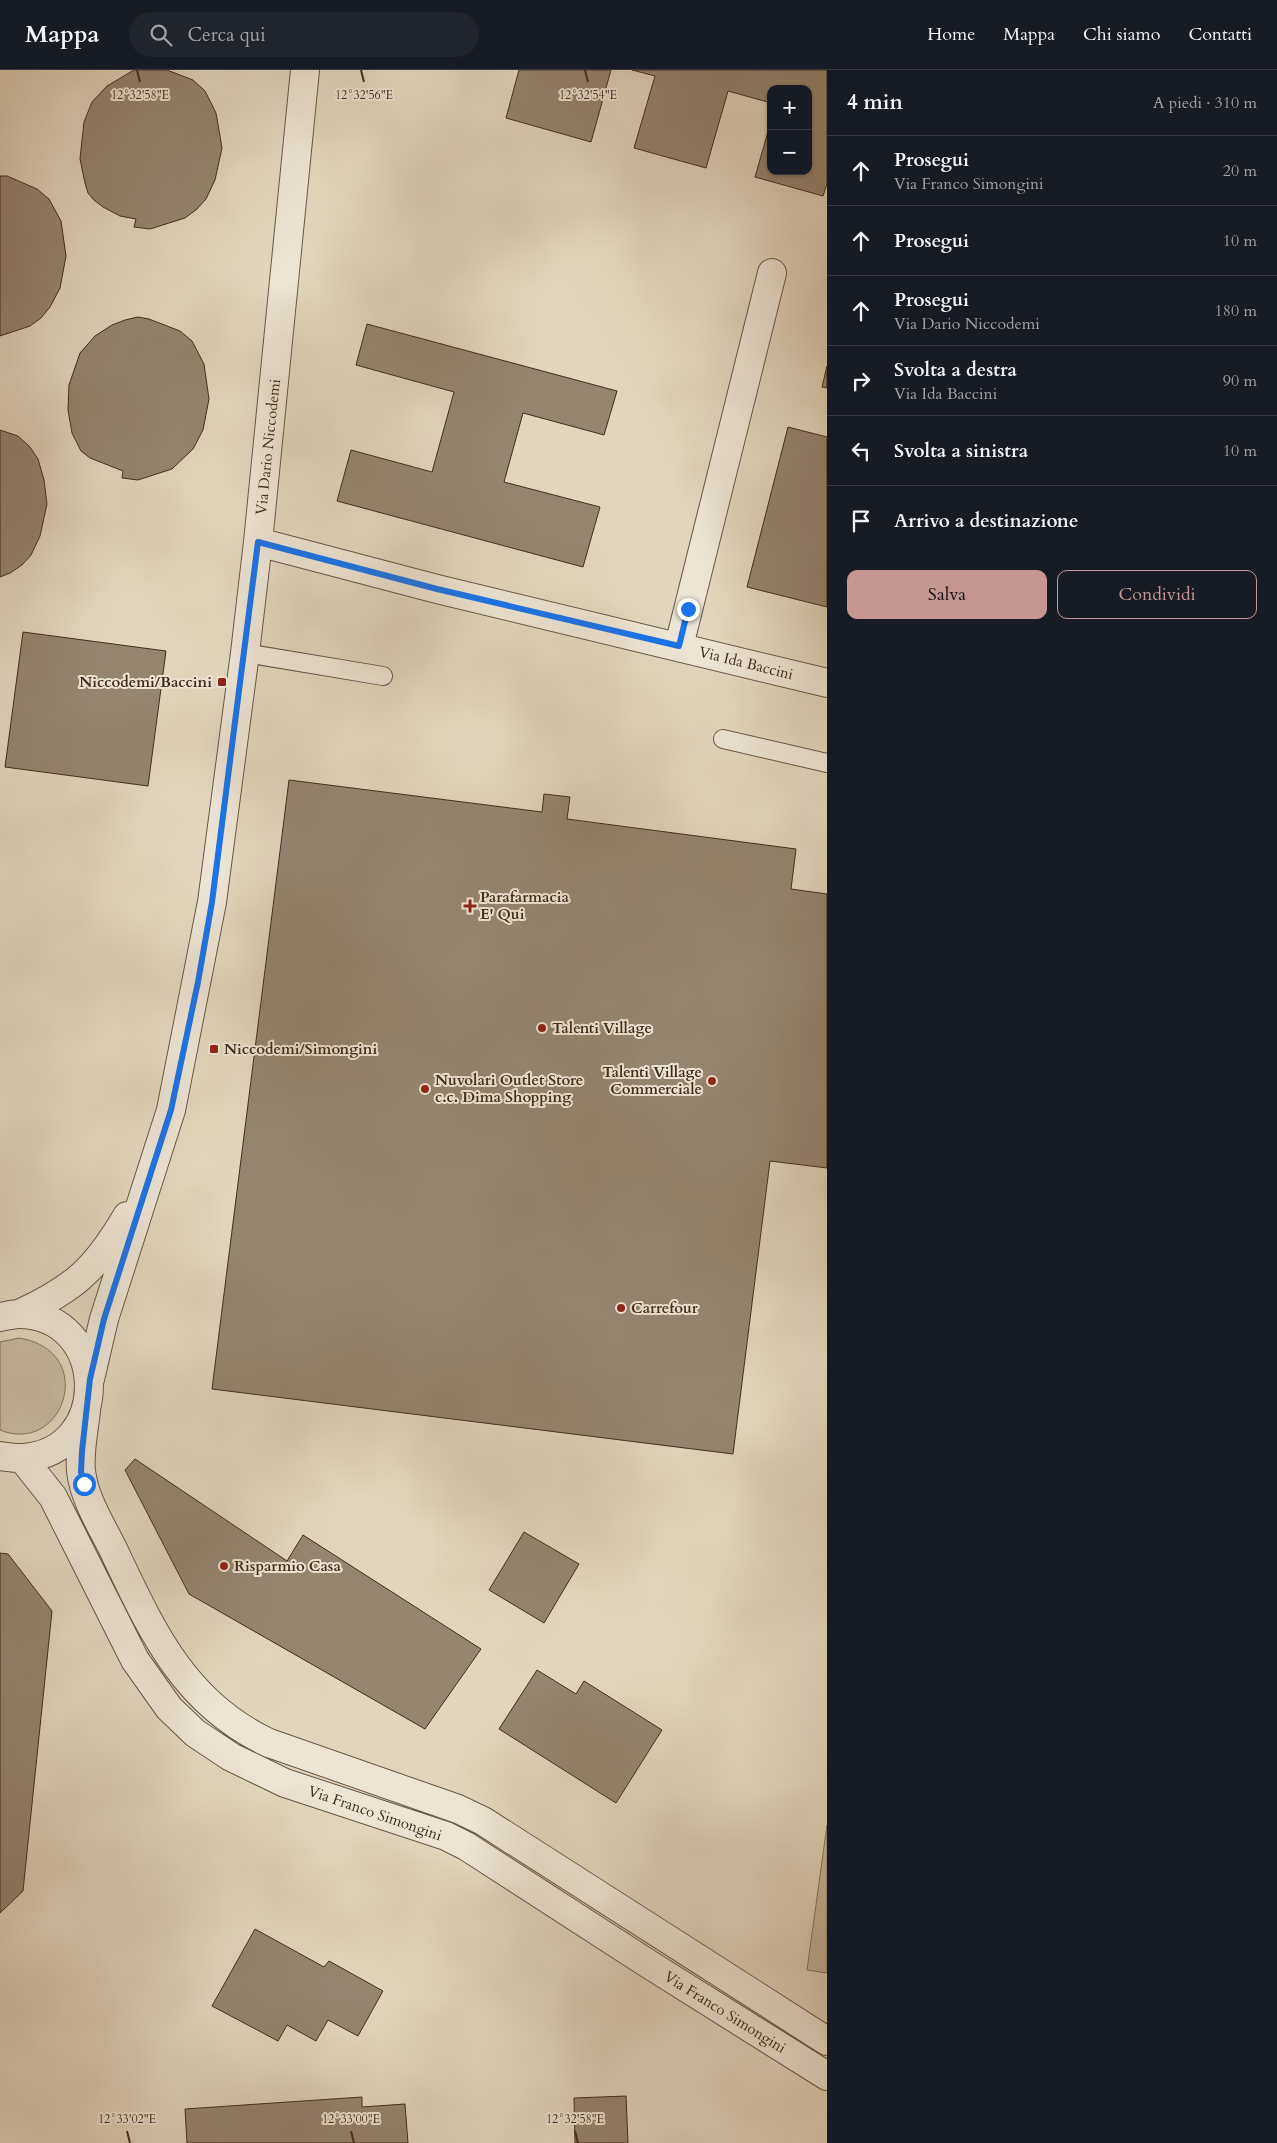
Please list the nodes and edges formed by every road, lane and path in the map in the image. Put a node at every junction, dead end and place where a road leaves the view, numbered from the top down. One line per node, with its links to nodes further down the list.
1 (305, 70): 3 (street, Via Dario Niccodemi)
2 (772, 273): 4 (street)
3 (258, 542): 4 (street, Via Ida Baccini); 5 (street, Via Dario Niccodemi)
4 (679, 646): 7 (street, Via Ida Baccini)
5 (245, 653): 6 (lane); 10 (street, Via Dario Niccodemi)
6 (382, 676)
7 (827, 682)
8 (722, 739): 9 (lane)
9 (827, 764)
10 (150, 1176): 11 (street, Via Dario Niccodemi); 12 (street, Via Dario Niccodemi)
11 (9, 1315): 12 (street)
12 (90, 1379): 13 (street)
13 (86, 1410): 14 (street); 15 (street, Via Franco Simongini)
14 (11, 1457): 16 (street, Via Franco Simongini)
15 (827, 2041)
16 (827, 2076)

